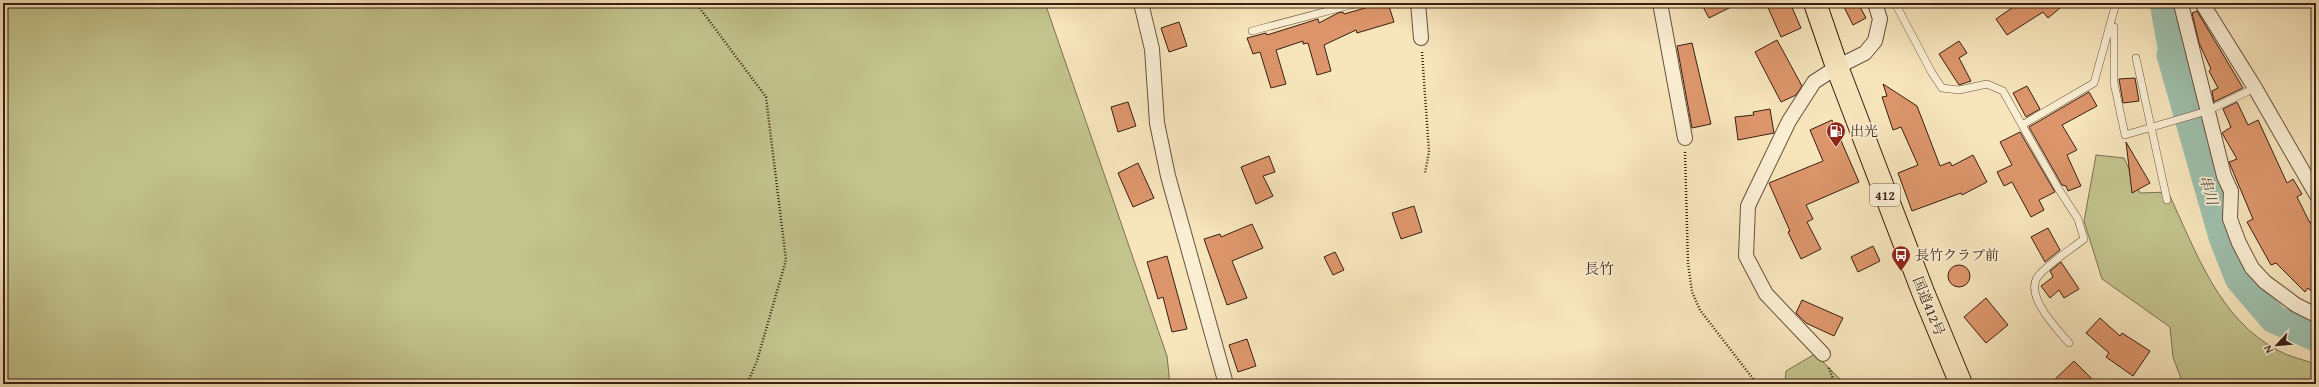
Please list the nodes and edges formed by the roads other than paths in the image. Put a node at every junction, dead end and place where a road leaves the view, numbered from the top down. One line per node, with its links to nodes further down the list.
1 (1141, 3): 26 (street)
2 (1358, 3): 12 (lane)
3 (1418, 3): 13 (street)
4 (1660, 3): 20 (street)
5 (1815, 3): 15 (highway, 国道412号 / 412)
6 (1875, 3): 15 (street)
7 (1895, 3): 18 (lane)
8 (2116, 3): 11 (lane)
9 (2184, 3): 17 (street)
10 (2202, 3): 16 (street)
11 (2114, 19): 18 (lane); 19 (lane)
12 (1252, 31)
13 (1421, 38)
14 (2136, 58): 19 (lane)
15 (1837, 67): 25 (street); 27 (highway, 国道412号 / 412)
16 (2255, 88): 17 (lane); 21 (street)
17 (2207, 111): 19 (lane); 23 (street)
18 (2022, 125): 24 (lane)
19 (2150, 127): 22 (lane)
20 (1685, 138)
21 (2316, 194)
22 (2167, 200)
23 (2316, 314)
24 (2069, 343)
25 (1823, 354)
26 (1226, 384)
27 (1961, 384)

